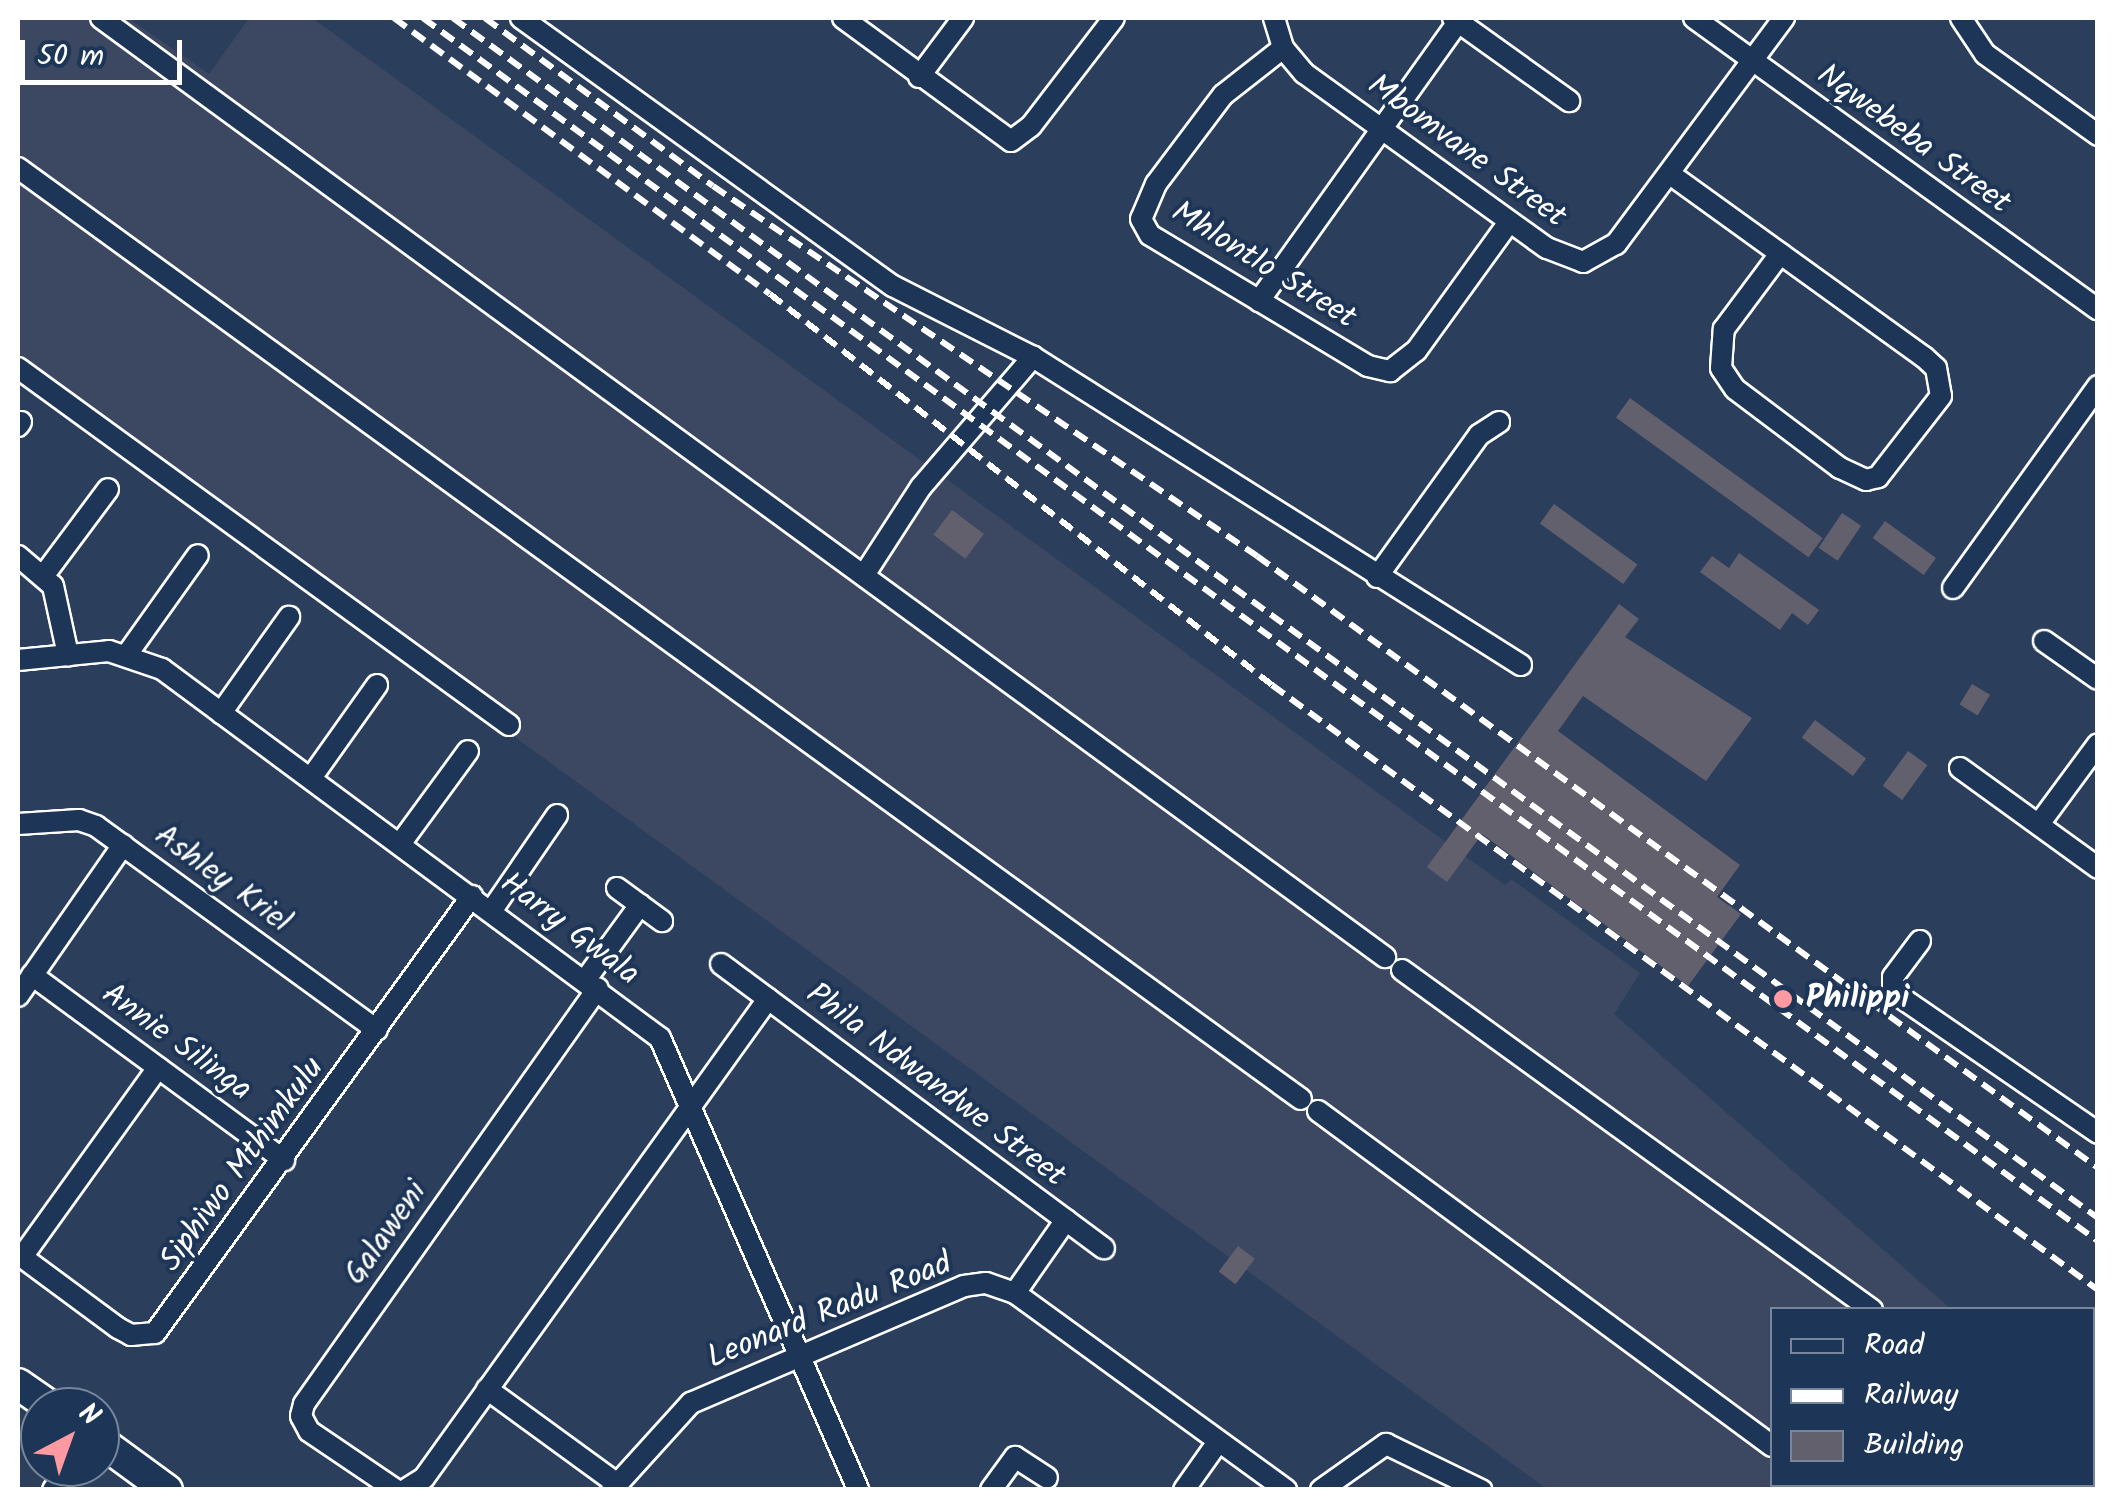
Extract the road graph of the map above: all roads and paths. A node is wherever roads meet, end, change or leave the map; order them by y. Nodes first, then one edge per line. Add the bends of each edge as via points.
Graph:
1 (102, 18) edge
2 (521, 18) edge
3 (842, 18) edge
4 (962, 18) edge
5 (1114, 18) edge
6 (1274, 18) edge
7 (1694, 18) edge
8 (1784, 18) edge
9 (1960, 18) edge
10 (1455, 20) edge
11 (1283, 48) junction
12 (1753, 60) junction
13 (919, 77) junction
14 (1569, 100) dead end
15 (1382, 129) junction
16 (2098, 134) edge
17 (18, 168) edge
18 (1670, 174) junction
19 (1509, 222) junction
20 (1780, 254) junction
21 (1259, 301) junction
22 (2098, 309) edge
23 (1033, 357) junction
24 (18, 368) edge
25 (2098, 386) edge
26 (1498, 422) dead end
27 (108, 488) dead end
28 (198, 555) dead end
29 (18, 556) edge
30 (44, 575) junction
31 (864, 575) junction
32 (1377, 577) junction
33 (1953, 588) dead end
34 (289, 617) dead end
35 (2044, 641) dead end
36 (128, 653) junction
37 (68, 655) junction
38 (18, 660) edge
39 (1522, 665) dead end
40 (2098, 679) edge
41 (377, 684) dead end
42 (221, 714) junction
43 (509, 725) dead end
44 (2098, 744) edge
45 (468, 750) dead end
46 (1960, 768) dead end
47 (311, 778) junction
48 (557, 815) dead end
49 (18, 824) edge
50 (2039, 824) junction
51 (123, 844) junction
52 (400, 844) junction
53 (2098, 868) edge
54 (617, 888) dead end
55 (472, 896) junction
56 (640, 905) junction
57 (492, 910) junction
58 (662, 922) dead end
59 (1920, 941) dead end
60 (721, 964) dead end
61 (32, 975) junction
62 (592, 984) junction
63 (18, 996) edge
64 (768, 999) junction
65 (376, 1030) junction
66 (158, 1068) junction
67 (690, 1100) junction
68 (2098, 1134) edge
69 (284, 1160) junction
70 (1066, 1220) junction
71 (1104, 1248) dead end
72 (20, 1255) edge
73 (1015, 1293) junction
74 (1868, 1307) edge
75 (801, 1356) junction
76 (487, 1389) junction
77 (1218, 1442) junction
78 (1770, 1445) edge
79 (120, 1456) edge
80 (1047, 1478) dead end
81 (614, 1486) edge
82 (167, 1490) edge
83 (396, 1490) edge
84 (405, 1490) edge
85 (858, 1490) edge
86 (991, 1490) edge
87 (1184, 1490) edge
88 (1286, 1490) edge
89 (1321, 1490) edge
90 (1482, 1490) edge

1 - 31 street
2 - 23 street via 893,286
3 - 13 street
4 - 13 street
5 - 13 street via 1031,126 1011,140
6 - 11 street, Mbomvane Street
7 - 12 street, Nqwebeba Street
8 - 12 street, Mbomvane Street
9 - 16 street via 1985,54
10 - 14 street
10 - 15 street
11 - 15 street, Mbomvane Street via 1304,72
11 - 21 street, Mhlontlo Street via 1213,106 1148,198 1141,220 1158,242
12 - 18 street, Mbomvane Street
12 - 22 street, Nqwebeba Street
15 - 19 street, Mbomvane Street
15 - 21 street
17 - 78 street
18 - 19 street, Mbomvane Street via 1616,244 1583,262 1561,256
18 - 20 street
19 - 21 street, Mhlontlo Street via 1416,351 1390,371 1368,366
20 - 20 street via 1924,357 1940,378 1938,402 1878,477 1866,480 1840,468 1734,389 1721,368 1724,329
23 - 31 street via 929,476
23 - 32 street
24 - 43 street
25 - 33 street
26 - 32 street via 1479,435
27 - 30 street
28 - 36 street
29 - 30 street
30 - 37 street via 57,598
31 - 74 street
32 - 39 street
34 - 42 street
35 - 40 street
36 - 37 street
36 - 42 street, Harry Gwala via 162,669
37 - 38 street
41 - 47 street
42 - 47 street, Harry Gwala
44 - 50 street
45 - 52 street
46 - 50 street
47 - 52 street, Harry Gwala
48 - 57 street
49 - 51 street, Ashley Kriel via 79,820
50 - 53 street
51 - 61 street
51 - 65 street, Ashley Kriel
52 - 55 street, Harry Gwala
54 - 56 street
55 - 57 street, Harry Gwala
55 - 65 street, Siphiwo Mthimkulu
56 - 58 street
56 - 62 street, Galaweni
57 - 62 street, Harry Gwala
59 - 68 street via 1891,982 1893,992
60 - 64 street, Phila Ndwandwe Street
61 - 63 street
61 - 66 street, Annie Silinga
62 - 67 street, Harry Gwala via 660,1038
62 - 83 street, Galaweni via 304,1404 301,1416 310,1431
64 - 67 street, Phila Ndwandwe Street
64 - 70 street, Phila Ndwandwe Street
65 - 69 street, Siphiwo Mthimkulu
66 - 69 street, Annie Silinga
66 - 72 street
67 - 75 street, Harry Gwala
67 - 76 street
69 - 72 street, Siphiwo Mthimkulu via 175,1312 144,1337 118,1328
70 - 71 street, Phila Ndwandwe Street
70 - 73 street, Phila Ndwandwe Street
73 - 75 street, Leonard Radu Road via 986,1283 964,1286
73 - 77 street, Leonard Radu Road
75 - 81 street, Leonard Radu Road via 692,1403
75 - 85 street, Harry Gwala
76 - 81 street
76 - 84 street via 424,1478
77 - 87 street
77 - 88 street, Leonard Radu Road
79 - 82 street
80 - 86 street via 1014,1457
89 - 90 street via 1386,1444

